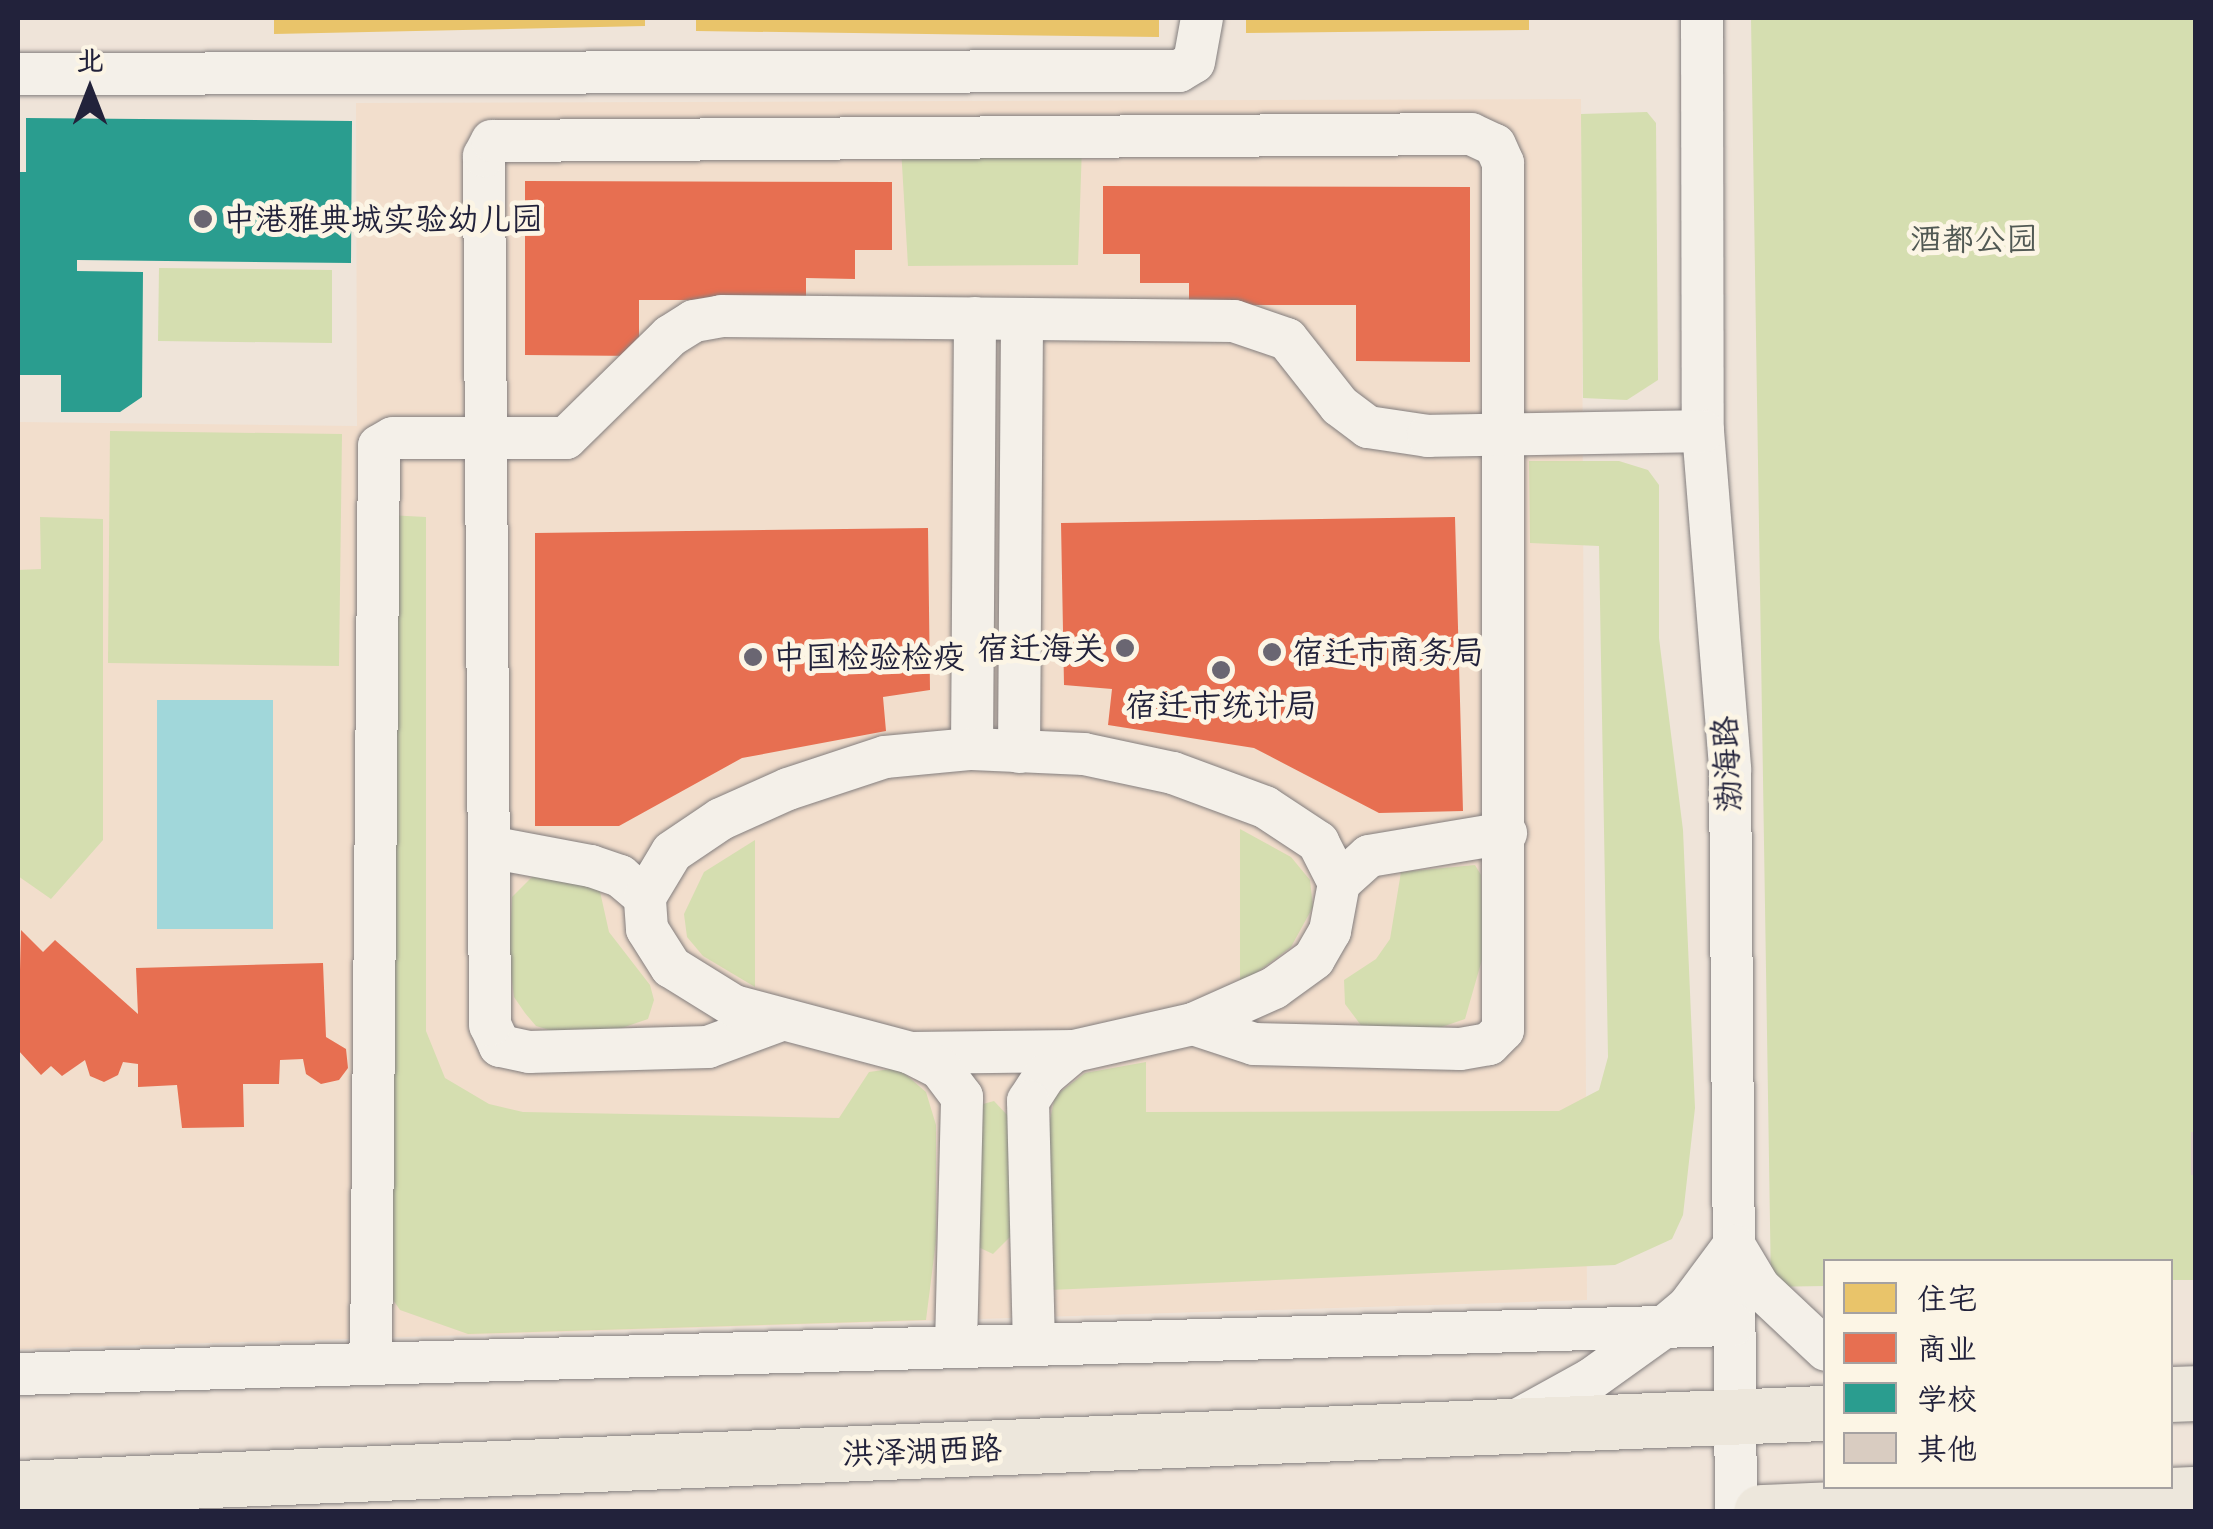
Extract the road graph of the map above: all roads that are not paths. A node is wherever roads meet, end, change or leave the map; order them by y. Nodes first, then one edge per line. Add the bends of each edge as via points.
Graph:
1 (1202, 18) edge
2 (1702, 18) edge
3 (18, 74) edge
4 (975, 318) junction
5 (1022, 320) junction
6 (1703, 431) junction
7 (1504, 435) junction
8 (488, 436) junction
9 (972, 749) junction
10 (1019, 752) junction
11 (1506, 832) junction
12 (490, 847) junction
13 (1339, 882) junction
14 (646, 897) junction
15 (781, 1020) junction
16 (1192, 1024) junction
17 (1074, 1052) junction
18 (911, 1053) junction
19 (1734, 1245) junction
20 (1734, 1324) junction
21 (1664, 1327) junction
22 (1034, 1344) junction
23 (956, 1346) junction
24 (1823, 1347) edge
25 (371, 1363) junction
26 (18, 1374) edge
27 (1823, 1412) edge
28 (1735, 1418) junction
29 (1506, 1426) junction
30 (18, 1488) edge
31 (2196, 1494) edge
32 (2014, 1501) junction
33 (1875, 1509) edge
34 (1736, 1512) edge
35 (1761, 1512) edge
36 (2094, 1512) edge

1 - 3 street via 1194,62 1179,71
2 - 6 street, 渤海路
4 - 5 street
4 - 8 street via 694,321 636,367 566,438
4 - 9 street
5 - 7 street via 1263,326 1287,339 1340,406 1368,427 1428,436
5 - 10 street
6 - 7 street
6 - 19 street, 渤海路 via 1730,768
7 - 8 street via 1504,162 1495,145 1471,134 1412,134 492,142 484,156
7 - 11 street
8 - 12 street
8 - 25 street via 393,438 379,446
9 - 10 street
9 - 14 street via 885,756 754,804 672,852
10 - 13 street via 1084,754 1173,773 1265,806 1318,842
11 - 13 street via 1368,856
11 - 16 street via 1504,1030 1489,1044 1254,1044
12 - 14 street via 591,866 620,876
12 - 15 street via 490,1025 500,1046 529,1052 708,1047
13 - 16 street via 1330,931 1314,959 1274,988
14 - 15 street via 647,929 671,967 734,1006
15 - 18 street
16 - 17 street
17 - 18 street
17 - 22 street via 1045,1075 1028,1102
18 - 23 street via 940,1068 962,1096
19 - 20 street, 渤海路
19 - 21 street via 1688,1307
19 - 24 street via 1759,1286
20 - 21 street
20 - 28 street, 渤海路
21 - 22 street
21 - 29 street via 1590,1380
22 - 23 street
23 - 25 street
25 - 26 street
27 - 28 main road, 洪泽湖西路
28 - 29 main road, 洪泽湖西路
28 - 34 street, 渤海路
29 - 30 main road, 洪泽湖西路
31 - 32 main road
32 - 33 main road
32 - 36 main road
33 - 35 main road

